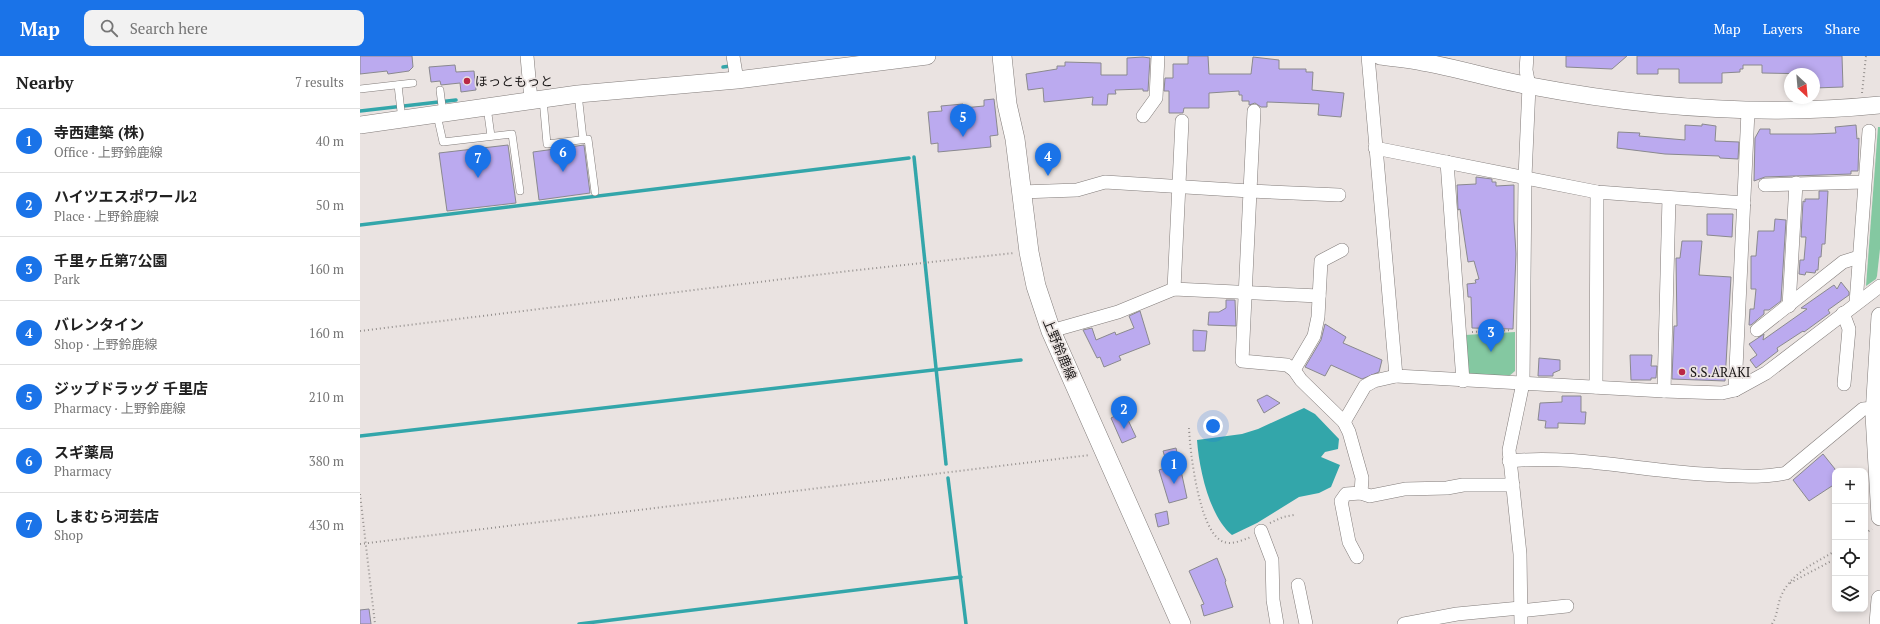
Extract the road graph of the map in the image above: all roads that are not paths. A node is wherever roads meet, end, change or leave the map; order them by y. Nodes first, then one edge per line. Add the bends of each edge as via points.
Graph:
1 (526, 56) edge
2 (927, 56) edge
3 (1002, 56) edge
4 (1158, 56) edge
5 (1368, 56) edge
6 (1380, 56) edge
7 (1527, 56) edge
8 (735, 67) edge
9 (412, 83) dead end
10 (398, 85) junction
11 (1529, 86) junction
12 (360, 89) edge
13 (440, 90) dead end
14 (578, 94) junction
15 (537, 100) junction
16 (1880, 105) edge
17 (487, 107) junction
18 (441, 109) junction
19 (1254, 111) dead end
20 (1748, 111) junction
21 (402, 116) junction
22 (1143, 116) dead end
23 (1182, 121) dead end
24 (360, 125) edge
25 (1869, 131) dead end
26 (491, 136) junction
27 (583, 139) junction
28 (1375, 148) junction
29 (1446, 162) junction
30 (1525, 177) junction
31 (1864, 182) junction
32 (1796, 183) junction
33 (1764, 185) dead end
34 (1178, 186) junction
35 (520, 191) dead end
36 (1250, 191) junction
37 (595, 192) dead end
38 (1021, 192) junction
39 (1598, 192) junction
40 (1339, 195) dead end
41 (1669, 198) junction
42 (1744, 203) junction
43 (1342, 250) dead end
44 (1859, 257) junction
45 (1880, 286) edge
46 (1174, 289) junction
47 (1246, 293) junction
48 (1319, 296) junction
49 (1856, 303) junction
50 (1789, 306) junction
51 (1843, 313) junction
52 (1880, 316) edge
53 (1756, 330) dead end
54 (1051, 331) junction
55 (1878, 367) edge
56 (1294, 370) junction
57 (1396, 376) junction
58 (1463, 381) junction
59 (1523, 383) junction
60 (1844, 384) dead end
61 (1596, 387) junction
62 (1878, 388) edge
63 (1734, 390) junction
64 (1664, 391) junction
65 (1874, 408) junction
66 (1344, 422) junction
67 (1509, 461) junction
68 (1513, 485) junction
69 (1361, 493) junction
70 (1876, 523) edge
71 (1261, 531) road end
72 (1357, 557) dead end
73 (1298, 586) dead end
74 (1880, 599) edge
75 (1567, 606) dead end
76 (1520, 614) edge
77 (1181, 624) edge
78 (1277, 624) edge
79 (1306, 624) edge
80 (1404, 624) edge
81 (1878, 624) edge

1 - 15 street
2 - 8 street
3 - 38 main road, 上野鈴鹿線
4 - 22 street via 1156,98
5 - 28 street
6 - 11 street via 1422,62
7 - 11 street
8 - 14 street
9 - 10 lane
10 - 12 lane
10 - 21 lane
11 - 20 street via 1663,106
11 - 30 street
13 - 18 lane
14 - 15 street
14 - 27 lane
15 - 17 street
15 - 27 lane via 547,144
16 - 20 street via 1816,110
17 - 18 street
17 - 26 lane
18 - 21 street
18 - 26 lane via 443,142
19 - 36 street
20 - 42 street
21 - 24 street
23 - 34 street
25 - 31 street
26 - 35 lane via 512,134
27 - 37 lane via 588,138
28 - 29 street
28 - 57 street
29 - 30 street
29 - 58 street
30 - 39 street
30 - 59 street
31 - 32 street
31 - 44 street
32 - 33 street
32 - 50 street
34 - 36 street
34 - 38 street via 1105,182 1077,190
34 - 46 street
36 - 40 street
36 - 47 street
38 - 54 main road, 上野鈴鹿線 via 1029,252 1042,308
39 - 41 street
39 - 61 street
41 - 42 street
41 - 64 street
42 - 63 street
43 - 48 street via 1321,261
44 - 49 street
44 - 50 street via 1843,262
45 - 49 street
46 - 47 street
46 - 54 street via 1118,312
47 - 48 street
47 - 56 street via 1242,361 1287,365
48 - 56 street via 1314,336
49 - 51 street
50 - 53 street
51 - 60 street via 1849,329
51 - 63 street via 1766,373
52 - 55 street
54 - 77 main road, 上野鈴鹿線
55 - 62 street
56 - 66 street
57 - 58 street
57 - 66 street via 1365,386
58 - 59 street
59 - 61 street
59 - 67 street via 1508,450
61 - 64 street
62 - 65 street
63 - 64 street via 1722,393
65 - 67 street via 1863,409 1786,473 1774,475 1758,477 1685,474 1589,462
65 - 70 street
66 - 69 street via 1362,478
67 - 68 street
68 - 69 street via 1405,489 1370,496
68 - 76 street via 1520,554
69 - 72 street via 1346,494 1341,501 1349,542
71 - 78 street via 1272,560 1273,600
73 - 79 street
74 - 81 street
75 - 76 street
76 - 80 street via 1457,614

